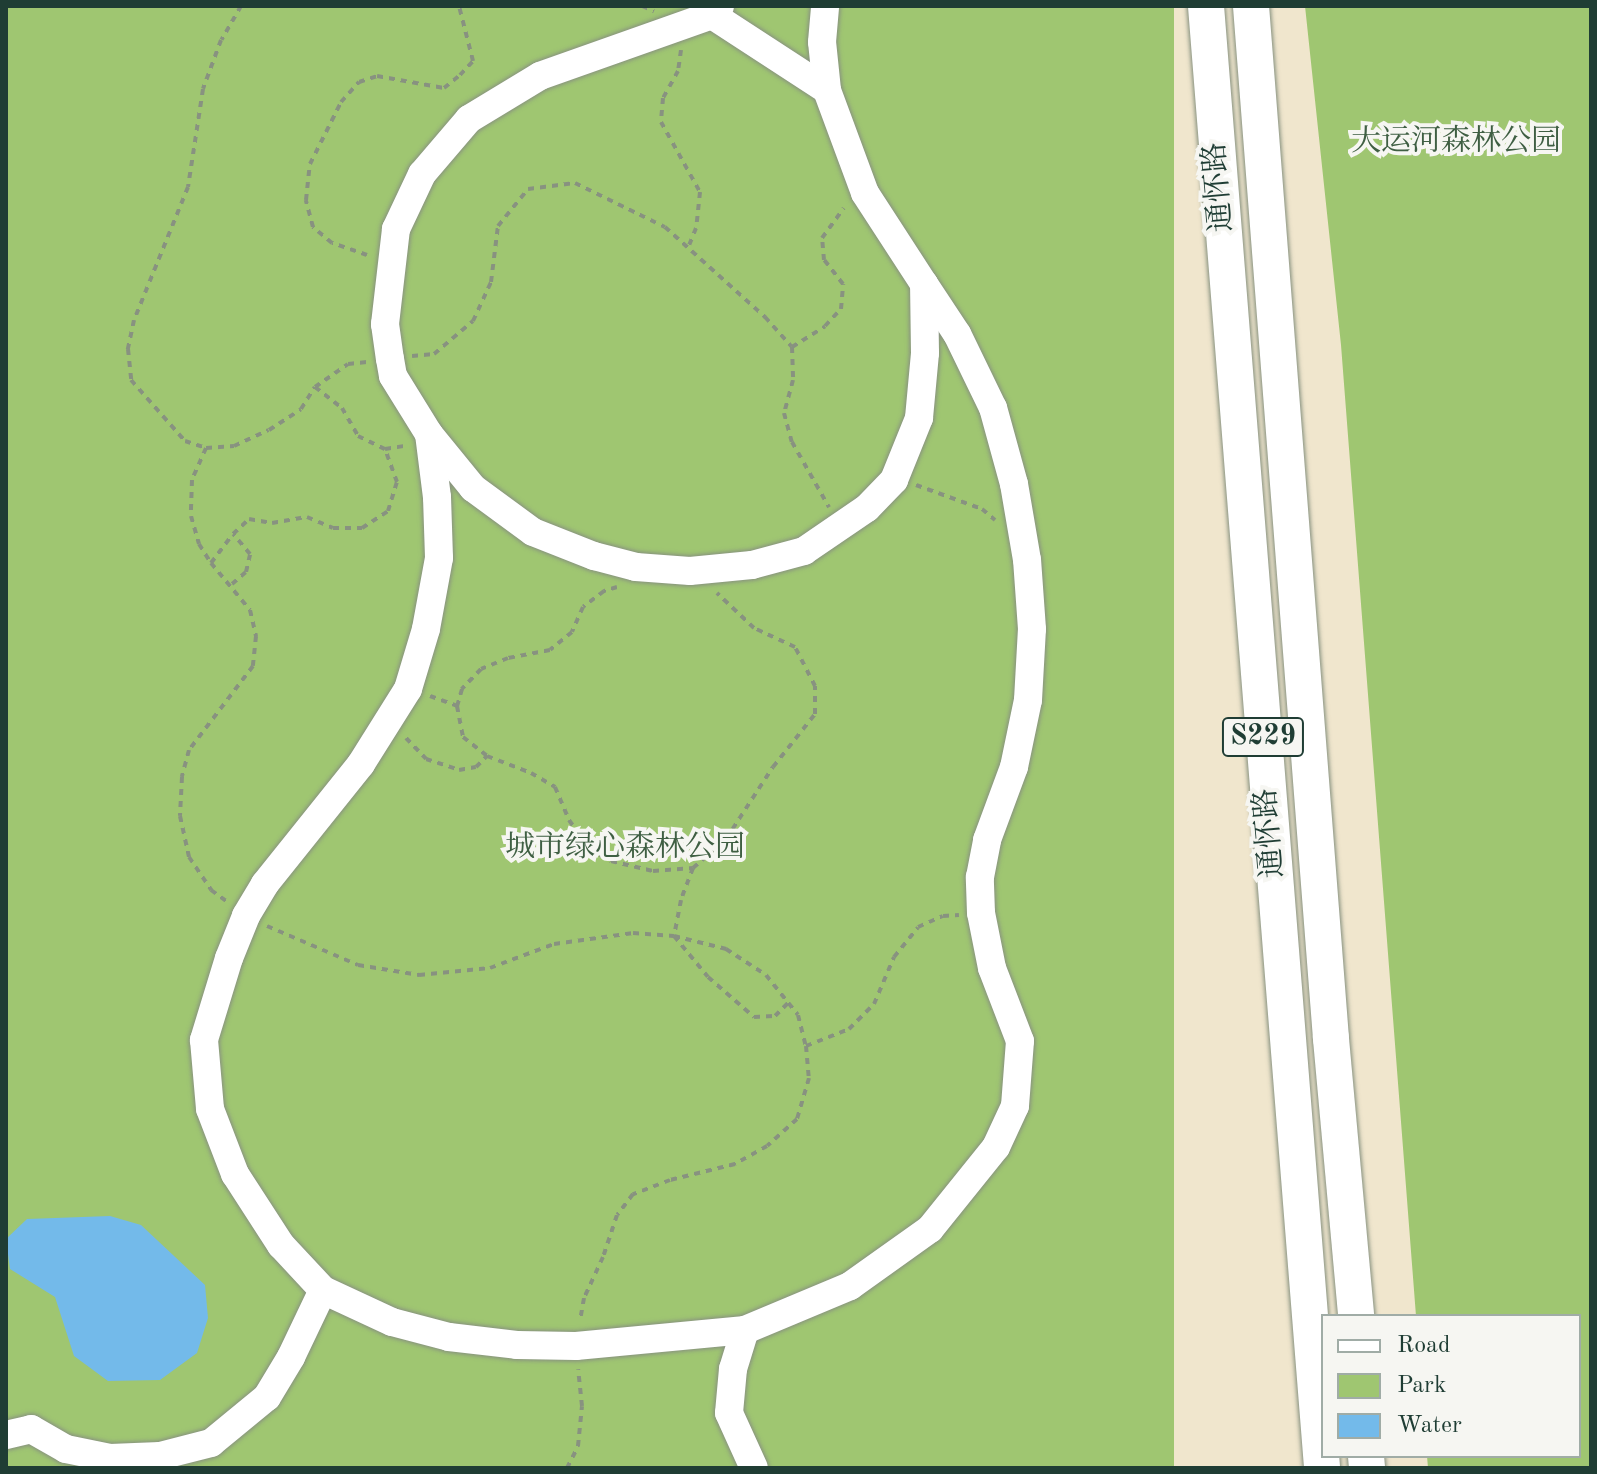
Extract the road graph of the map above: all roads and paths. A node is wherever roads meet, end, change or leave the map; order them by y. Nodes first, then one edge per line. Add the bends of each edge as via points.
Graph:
1 (241, 6) edge
2 (459, 6) edge
3 (642, 6) edge
4 (825, 6) edge
5 (1206, 6) edge
6 (1251, 6) edge
7 (716, 10) edge
8 (674, 29) junction
9 (827, 90) junction
10 (865, 193) junction
11 (688, 248) junction
12 (392, 264) junction
13 (924, 284) junction
14 (792, 347) junction
15 (390, 359) junction
16 (315, 387) junction
17 (429, 434) junction
18 (206, 448) junction
19 (385, 449) junction
20 (894, 480) junction
21 (1002, 526) dead end
22 (842, 527) junction
23 (233, 534) junction
24 (211, 563) junction
25 (636, 567) junction
26 (690, 571) junction
27 (232, 584) junction
28 (390, 722) junction
29 (487, 756) junction
30 (693, 868) junction
31 (981, 913) junction
32 (246, 916) junction
33 (674, 936) junction
34 (788, 1003) junction
35 (806, 1046) junction
36 (323, 1290) junction
37 (1356, 1314) edge
38 (745, 1330) junction
39 (576, 1346) junction
40 (6, 1435) edge
41 (1321, 1455) edge
42 (567, 1468) edge
43 (754, 1468) edge

1 - 18 path via 221,40 203,89 188,187 134,320 128,349 131,380 185,441
2 - 12 path via 473,61 460,75 444,88 377,76 359,82 341,102 310,164 306,200 313,227 332,243
3 - 8 path
4 - 9 lane
5 - 41 main road, 通怀路 / S229
6 - 37 main road, 通怀路 / S229
7 - 8 lane
7 - 9 lane
8 - 11 path via 682,51 663,98 661,122 700,192
8 - 12 lane via 540,76 469,119 422,174 396,229
9 - 10 lane
10 - 13 lane
10 - 14 path via 851,201 822,238 824,260 843,284 841,309
11 - 14 path
11 - 15 path via 665,227 575,183 528,189 498,226 491,282 473,321 434,354
12 - 15 lane via 385,324
13 - 20 lane via 919,418
13 - 31 lane via 957,334 993,408 1027,560 1032,629 1028,700 1014,767 987,840
14 - 22 path via 793,380 784,413 792,442
15 - 16 path via 348,364
15 - 17 lane via 393,376
16 - 18 path via 301,409 269,430 234,446
16 - 19 path via 342,408 358,436
17 - 19 path via 411,445
17 - 25 lane via 473,488 533,532
17 - 28 lane via 439,558 426,629 408,689
18 - 24 path via 192,480 191,516
19 - 23 path via 397,482 388,511 362,528 333,528 307,517 272,523 249,519
20 - 21 path via 982,509
20 - 22 lane
22 - 26 lane via 804,551 752,565
23 - 24 path
23 - 27 path via 250,554 246,572
24 - 27 path
25 - 26 lane
25 - 29 path via 626,585 604,591 583,607 572,632 550,650 481,669 462,689 457,706 463,737
26 - 30 path via 754,628 795,647 815,686 815,714 726,839
27 - 32 path via 250,610 256,636 253,666 189,750 180,816 189,857 211,890
28 - 29 path via 426,759 459,770 476,767
28 - 32 lane
29 - 30 path via 555,787 589,849 611,861 653,871
30 - 33 path
31 - 35 path via 943,916 918,927 894,957 874,1004 849,1029
31 - 38 lane via 992,968 1020,1041 1015,1106 996,1147 930,1229 889,1259 850,1286
32 - 33 path via 358,965 419,975 490,968 554,944 633,933
32 - 36 lane via 204,1040 210,1109 235,1174 281,1245
33 - 34 path via 726,949 766,975
33 - 34 path via 708,977 754,1017 775,1016
34 - 35 path via 798,1015
35 - 39 path via 809,1078 797,1119 767,1146 735,1164 633,1194 617,1215 584,1298
36 - 39 lane via 392,1322 449,1337
36 - 40 lane via 267,1397 211,1443 160,1456 110,1458 66,1449 31,1429
38 - 39 lane
38 - 43 lane via 733,1369 729,1413
39 - 42 path via 581,1419 578,1446

